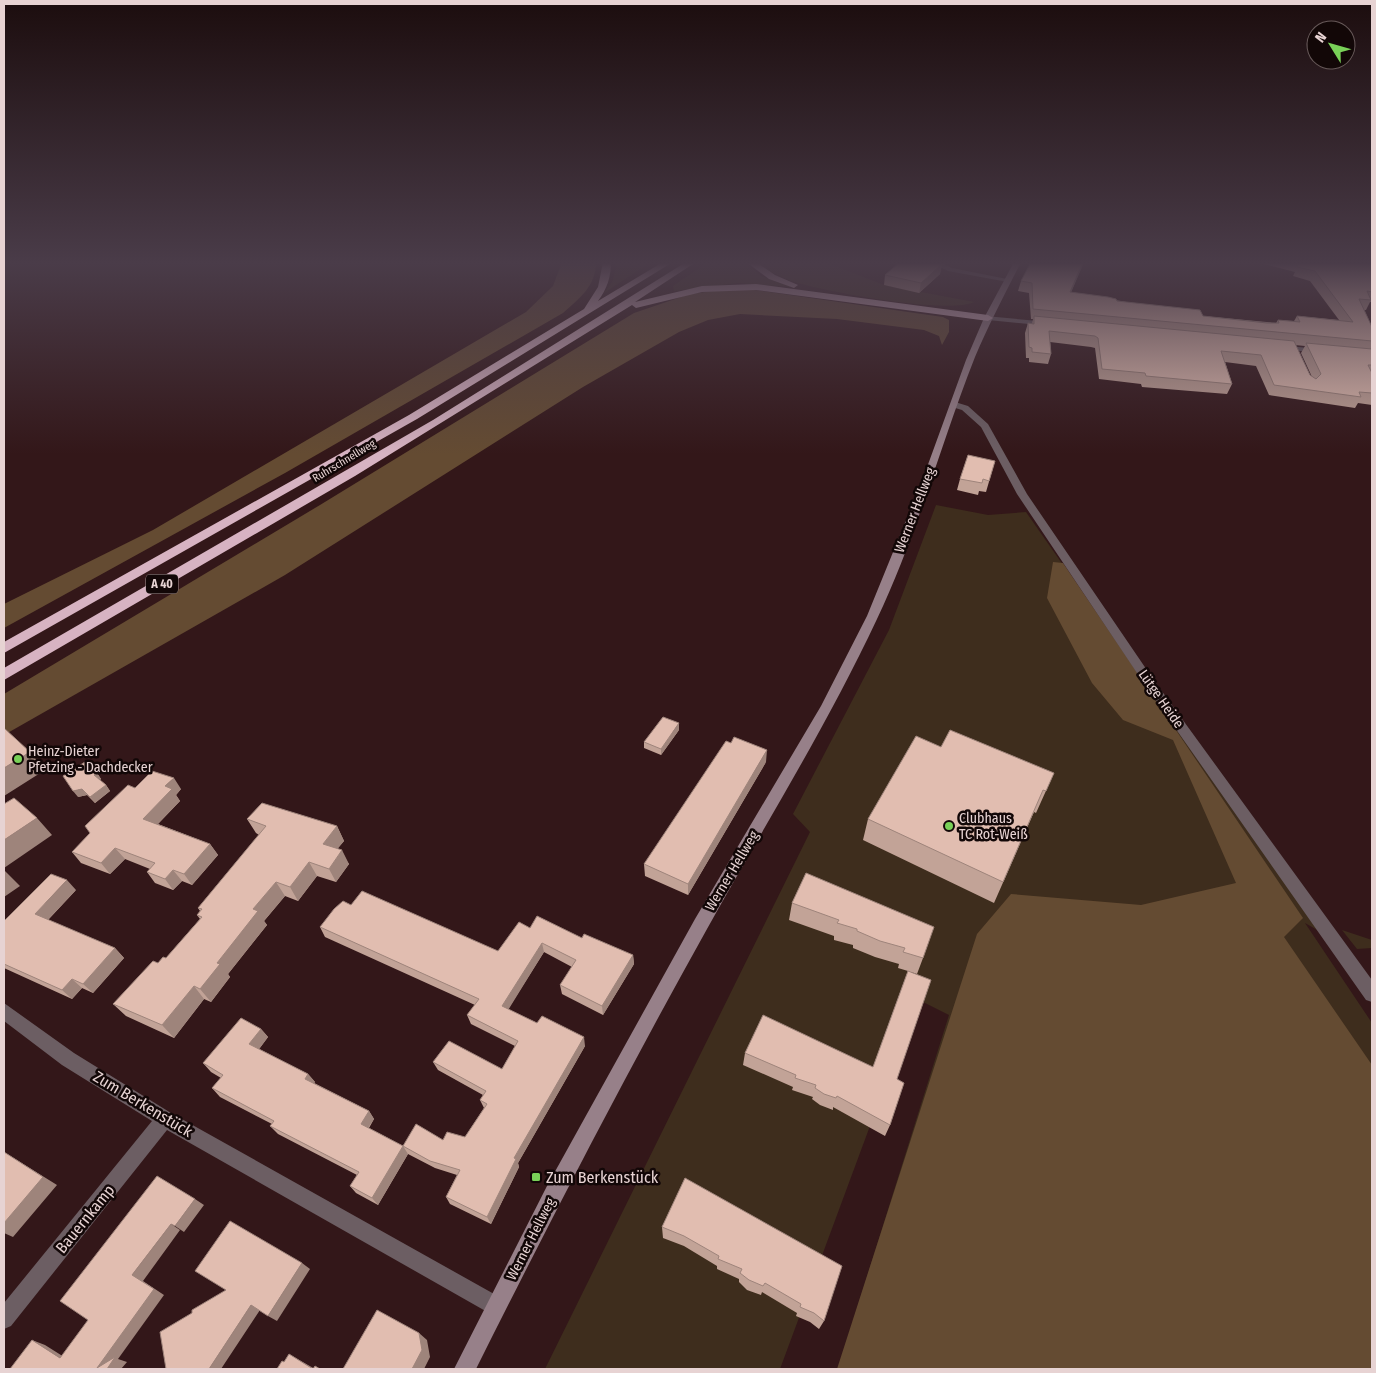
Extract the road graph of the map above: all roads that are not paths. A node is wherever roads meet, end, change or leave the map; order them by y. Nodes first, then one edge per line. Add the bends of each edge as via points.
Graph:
1 (565, 326) edge
2 (593, 326) edge
3 (985, 326) edge
4 (1274, 347) edge
5 (1293, 349) junction
6 (1332, 352) edge
7 (1298, 360) edge
8 (955, 405) junction
9 (4, 648) edge
10 (4, 675) edge
11 (1372, 994) edge
12 (4, 1011) edge
13 (165, 1119) junction
14 (496, 1306) junction
15 (4, 1319) edge
16 (465, 1369) edge

1 - 9 highway, Ruhrschnellweg / A 40 via 281,492
2 - 10 highway, Ruhrschnellweg / A 40 via 360,468
3 - 8 main road, Werner Hellweg
4 - 5 street
5 - 6 street
5 - 7 street
8 - 11 street, Lütge Heide via 965,408 985,426 1022,494 1144,674
8 - 14 main road, Werner Hellweg via 862,639 827,707 701,924
12 - 13 street, Zum Berkenstück via 68,1059
13 - 14 street, Zum Berkenstück
13 - 15 street, Bauernkamp
14 - 16 main road, Werner Hellweg

